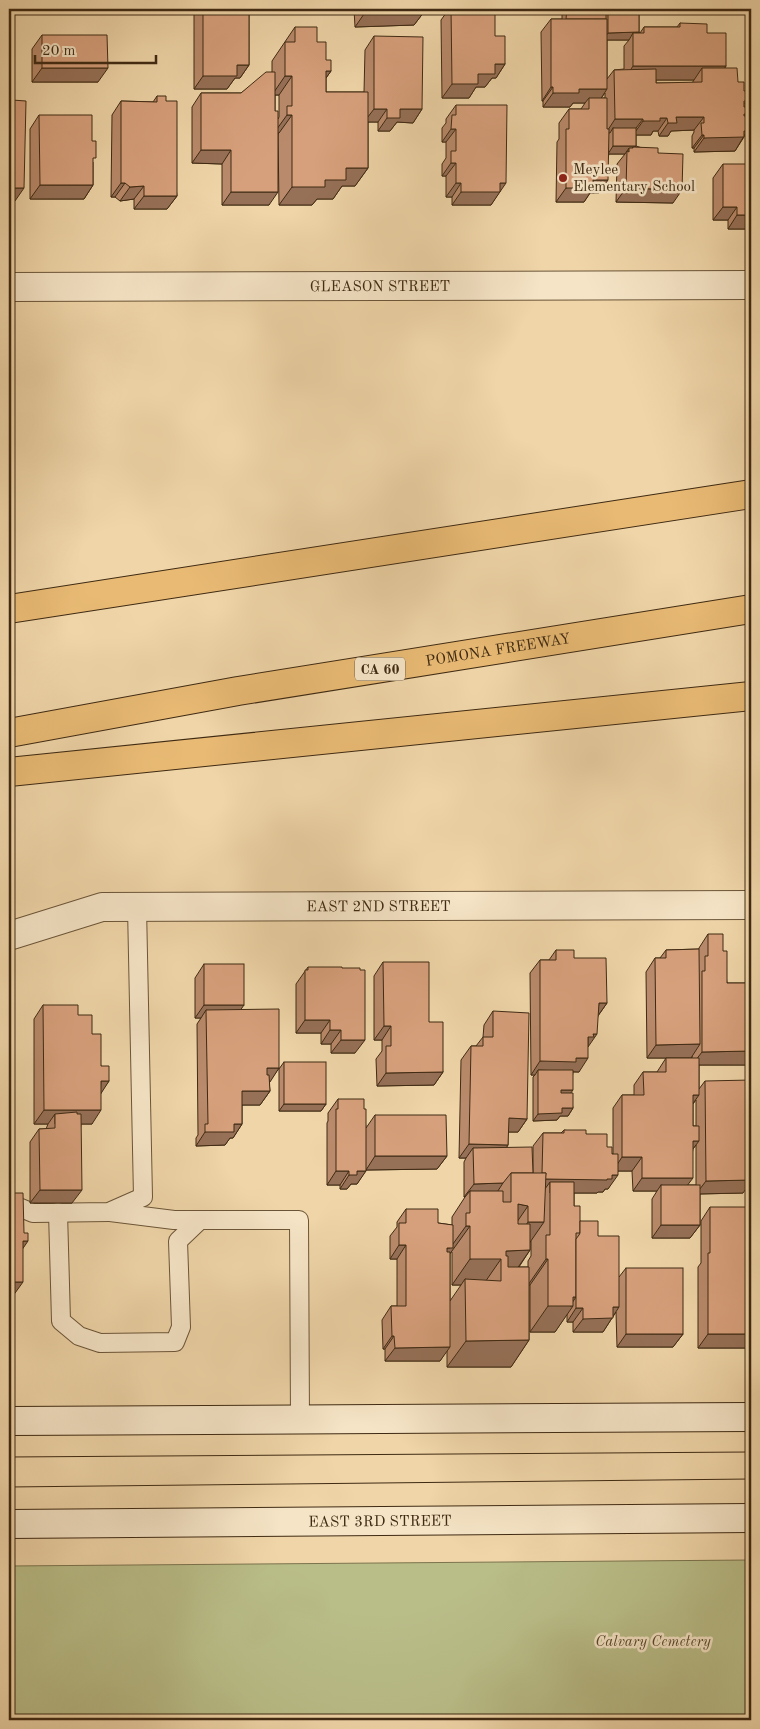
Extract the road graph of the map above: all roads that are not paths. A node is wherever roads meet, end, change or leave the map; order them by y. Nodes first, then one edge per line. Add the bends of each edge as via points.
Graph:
1 (751, 285) edge
2 (9, 287) edge
3 (751, 494) edge
4 (9, 608) edge
5 (751, 609) edge
6 (751, 696) edge
7 (9, 733) edge
8 (9, 772) edge
9 (751, 904) edge
10 (137, 908) junction
11 (9, 936) edge
12 (9, 1203) edge
13 (58, 1212) junction
14 (109, 1212) junction
15 (200, 1220) junction
16 (751, 1417) edge
17 (300, 1420) junction
18 (9, 1422) edge
19 (751, 1518) edge
20 (9, 1524) edge

1 - 2 street, GLEASON STREET
3 - 4 highway
5 - 7 highway, POMONA FREEWAY / CA 60 via 238,691
6 - 8 highway
9 - 10 street, EAST 2ND STREET
10 - 11 street, EAST 2ND STREET via 102,908
10 - 14 lane via 143,1198
12 - 13 lane via 33,1213
13 - 14 lane
13 - 15 lane via 61,1321 78,1336 100,1343 175,1342 181,1327 178,1241
14 - 15 lane
15 - 17 lane via 299,1220
16 - 17 street
17 - 18 street
19 - 20 street, EAST 3RD STREET

